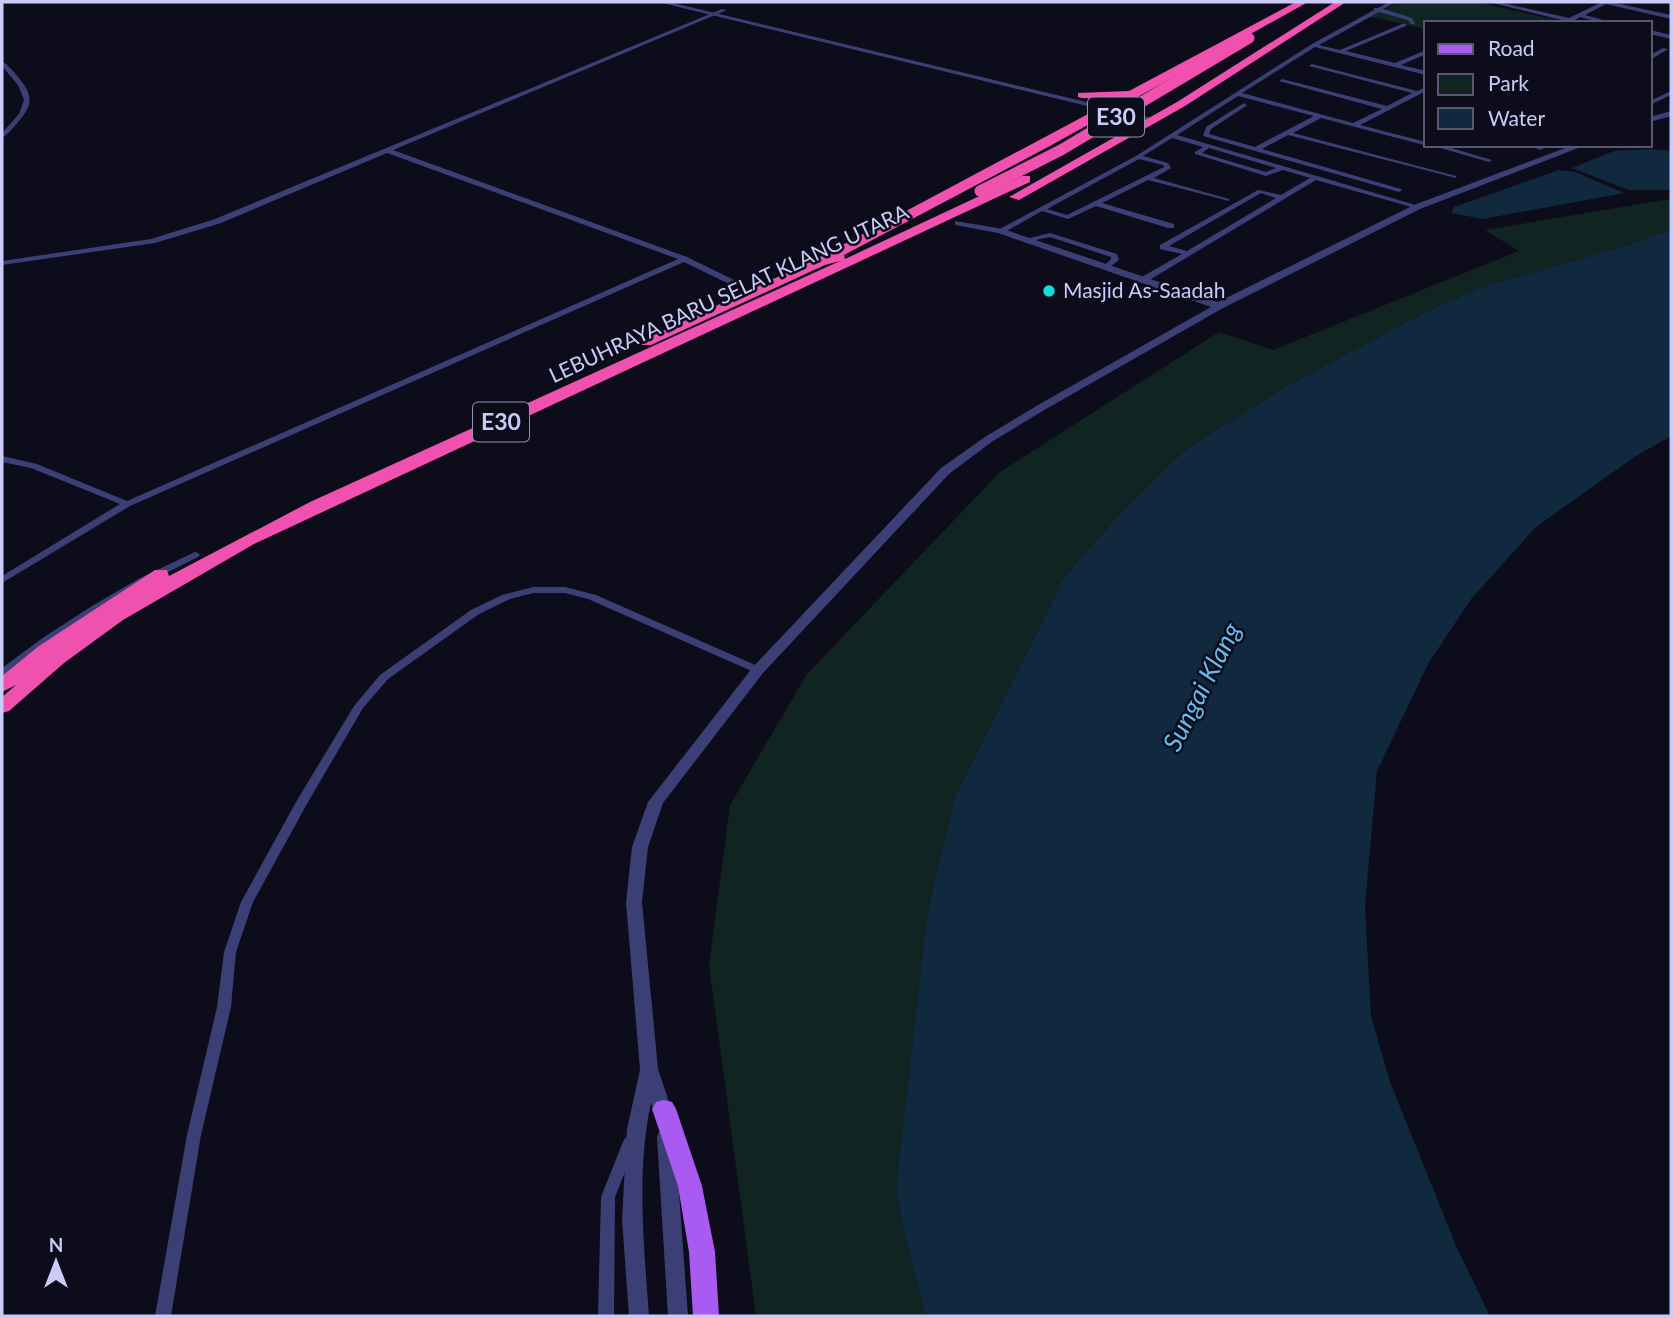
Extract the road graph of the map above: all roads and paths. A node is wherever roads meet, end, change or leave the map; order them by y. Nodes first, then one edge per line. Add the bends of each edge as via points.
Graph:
1 (661, 2) edge
2 (690, 2) edge
3 (1303, 2) edge
4 (1316, 2) edge
5 (1331, 2) edge
6 (1342, 2) edge
7 (1393, 2) edge
8 (1492, 2) edge
9 (1606, 2) edge
10 (1376, 9) junction
11 (1671, 9) edge
12 (724, 10) junction
13 (1661, 14) junction
14 (714, 15) junction
15 (1579, 15) junction
16 (1671, 17) edge
17 (1570, 20) junction
18 (1574, 21) edge
19 (1603, 21) edge
20 (1413, 23) dead end
21 (1404, 25) dead end
22 (1652, 32) edge
23 (1671, 37) edge
24 (845, 38) junction
25 (1652, 38) edge
26 (1255, 39) junction
27 (835, 43) junction
28 (1671, 43) edge
29 (1314, 44) junction
30 (1665, 49) dead end
31 (1339, 52) junction
32 (1424, 53) edge
33 (1652, 57) edge
34 (2, 63) edge
35 (1396, 65) junction
36 (1312, 66) dead end
37 (1424, 72) edge
38 (1283, 81) dead end
39 (1424, 90) edge
40 (1132, 93) junction
41 (1418, 93) junction
42 (1671, 93) edge
43 (1237, 94) junction
44 (1082, 98) junction
45 (1652, 102) edge
46 (1244, 105) dead end
47 (1112, 106) junction
48 (1387, 108) junction
49 (1671, 113) edge
50 (1320, 116) junction
51 (1157, 117) junction
52 (1652, 119) edge
53 (1085, 121) junction
54 (1354, 125) junction
55 (1287, 133) junction
56 (1424, 133) edge
57 (1173, 135) junction
58 (2, 136) edge
59 (1411, 139) junction
60 (1424, 143) edge
61 (1208, 146) junction
62 (1440, 147) edge
63 (1537, 147) edge
64 (1577, 147) edge
65 (1541, 148) dead end
66 (1255, 150) junction
67 (389, 151) junction
68 (1138, 157) junction
69 (1489, 160) dead end
70 (1283, 168) junction
71 (1316, 177) junction
72 (1454, 177) dead end
73 (1147, 178) junction
74 (1399, 190) dead end
75 (980, 191) joint
76 (1282, 197) junction
77 (1227, 200) dead end
78 (1097, 204) junction
79 (1417, 207) junction
80 (1041, 209) junction
81 (981, 215) junction
82 (958, 223) junction
83 (1171, 226) dead end
84 (1000, 231) junction
85 (1187, 253) junction
86 (684, 259) junction
87 (2, 264) edge
88 (819, 270) junction
89 (1143, 280) junction
90 (730, 302) junction
91 (1219, 306) junction
92 (2, 459) edge
93 (127, 504) junction
94 (195, 555) junction
95 (2, 580) edge
96 (758, 670) junction
97 (2, 673) edge
98 (2, 686) edge
99 (2, 708) edge
100 (649, 1069) junction
101 (664, 1110) junction
102 (636, 1129) junction
103 (163, 1316) edge
104 (606, 1316) edge
105 (639, 1316) edge
106 (678, 1316) edge
107 (706, 1316) edge

1 - 14 street
2 - 12 street
3 - 40 highway
4 - 26 highway, LEBUHRAYA BARU SELAT KLANG UTARA / E30
5 - 26 highway, LEBUHRAYA BARU SELAT KLANG UTARA / E30
6 - 51 highway
7 - 10 street
8 - 17 street
9 - 13 street
9 - 15 street
10 - 20 street
10 - 29 street
11 - 13 street
12 - 14 street
12 - 24 street
13 - 16 street
14 - 27 street
14 - 67 street
15 - 17 street
15 - 19 street
17 - 18 street
21 - 31 street
22 - 23 street
24 - 27 street
24 - 44 street
25 - 28 street
26 - 75 highway, LEBUHRAYA BARU SELAT KLANG UTARA / E30, bridge
26 - 88 highway, LEBUHRAYA BARU SELAT KLANG UTARA / E30 via 1026,180
27 - 44 street
29 - 31 street
29 - 43 street
30 - 33 street
31 - 35 street
32 - 35 street
34 - 58 street via 30,99 29,107
35 - 37 street
36 - 41 street
38 - 48 street
39 - 41 street
40 - 44 highway
40 - 47 highway
41 - 48 street
42 - 45 street
43 - 50 street
43 - 57 street
44 - 47 street
44 - 53 highway via 1090,110
46 - 66 street via 1204,133
47 - 51 street
47 - 53 highway
48 - 54 street
49 - 52 street
50 - 54 street
50 - 55 street
51 - 81 highway
53 - 88 highway
54 - 59 street
55 - 66 street
55 - 72 street
56 - 59 street
57 - 61 street
57 - 68 street
59 - 60 street
61 - 70 street
61 - 70 street via 1197,153 1266,174
62 - 69 street
63 - 65 street
64 - 79 street
66 - 74 street
67 - 86 street
67 - 87 street via 218,221 152,241
68 - 73 street via 1168,168
68 - 80 street
70 - 71 street
71 - 76 street
71 - 79 street
73 - 77 street
73 - 78 street
75 - 88 highway, LEBUHRAYA BARU SELAT KLANG UTARA / E30
76 - 85 street
76 - 85 street via 1260,191 1163,247
78 - 80 street via 1068,217
78 - 83 street
79 - 91 street
80 - 84 street
81 - 82 highway
81 - 84 street via 985,223
82 - 84 street
82 - 88 highway via 845,271
84 - 89 street
85 - 89 street
86 - 90 street via 731,282
86 - 93 street
88 - 90 highway, LEBUHRAYA BARU SELAT KLANG UTARA / E30
88 - 99 highway, LEBUHRAYA BARU SELAT KLANG UTARA / E30 via 173,580 69,651
89 - 91 street
90 - 94 highway, LEBUHRAYA BARU SELAT KLANG UTARA / E30
91 - 96 street via 1042,407 945,471
92 - 93 street via 34,466
93 - 95 street
94 - 97 street via 66,624
94 - 98 highway, LEBUHRAYA BARU SELAT KLANG UTARA / E30 via 112,604
96 - 100 street via 656,802 640,847 634,902
96 - 103 street via 592,597 565,590 533,590 475,612 384,677 359,706 247,902 230,952 224,1007 194,1135
100 - 101 street
100 - 102 street
101 - 106 street
101 - 107 main road via 690,1186 702,1252
102 - 104 street via 608,1198
102 - 105 street via 632,1219

